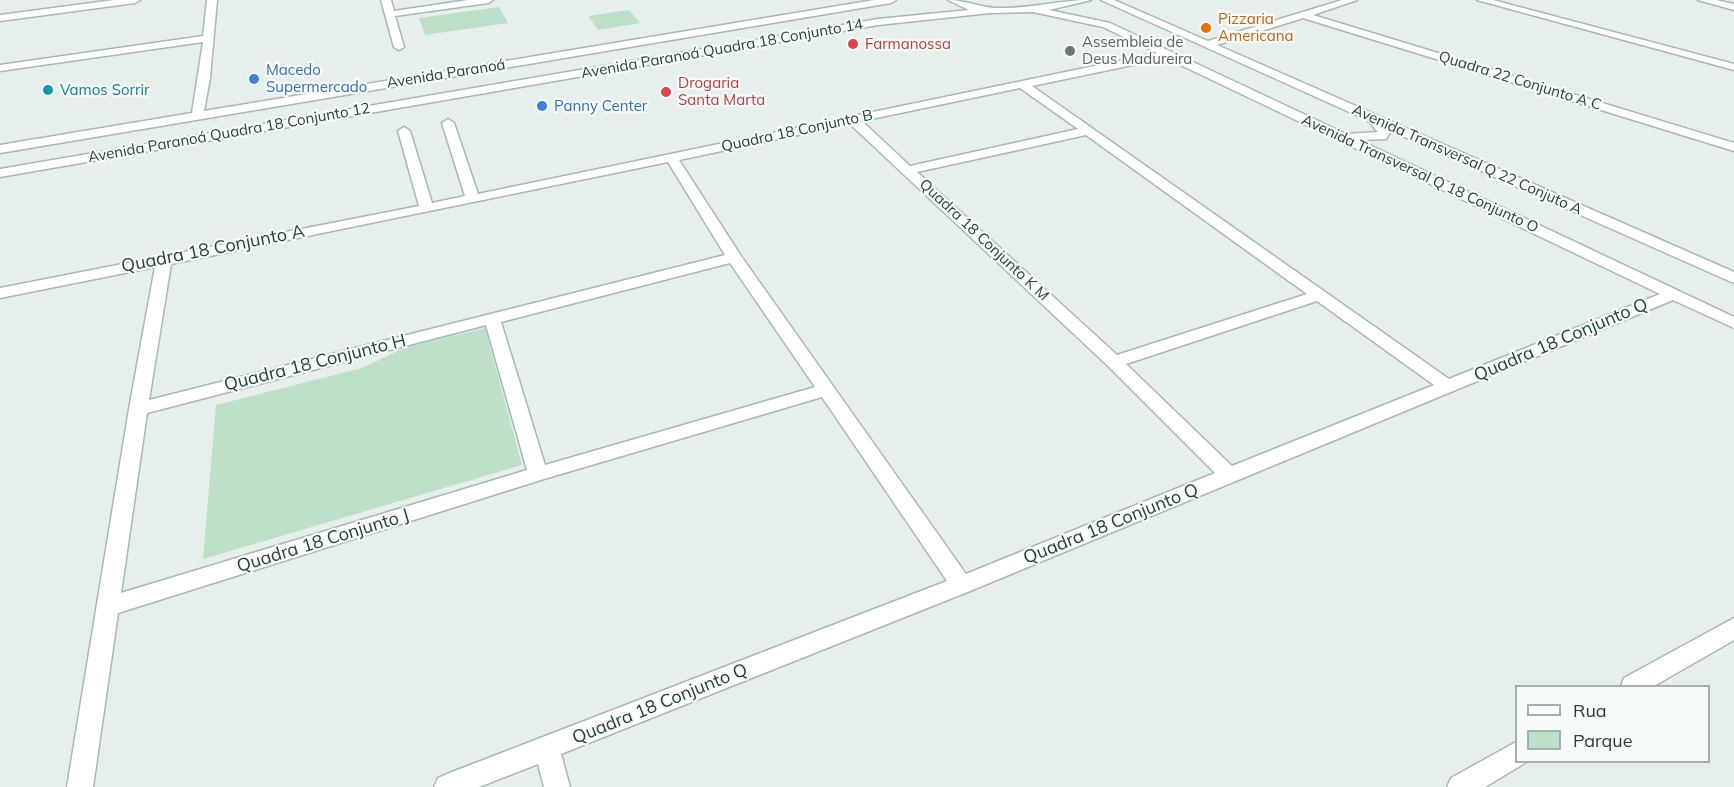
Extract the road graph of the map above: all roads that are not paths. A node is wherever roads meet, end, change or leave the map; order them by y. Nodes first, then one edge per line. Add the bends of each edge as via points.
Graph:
1 (135, 0) edge
2 (212, 0) edge
3 (386, 0) edge
4 (488, 0) edge
5 (891, 0) edge
6 (953, 0) edge
7 (1086, 0) edge
8 (1106, 0) edge
9 (1352, 0) edge
10 (1482, 0) edge
11 (1703, 0) edge
12 (1734, 7) edge
13 (1034, 9) junction
14 (988, 11) junction
15 (391, 14) junction
16 (1306, 16) junction
17 (0, 18) edge
18 (208, 38) junction
19 (1206, 45) junction
20 (399, 47) dead end
21 (1167, 54) junction
22 (1734, 67) edge
23 (0, 68) edge
24 (1022, 84) junction
25 (458, 94) joint
26 (197, 116) junction
27 (1370, 117) junction
28 (852, 119) junction
29 (448, 123) dead end
30 (1325, 129) junction
31 (404, 131) dead end
32 (1087, 131) junction
33 (1734, 147) edge
34 (0, 149) edge
35 (1446, 151) junction
36 (671, 157) junction
37 (1409, 168) junction
38 (908, 170) junction
39 (0, 173) edge
40 (473, 199) junction
41 (426, 207) junction
42 (735, 257) junction
43 (164, 259) junction
44 (1732, 275) edge
45 (0, 293) edge
46 (1674, 294) junction
47 (1318, 296) junction
48 (492, 318) junction
49 (1734, 322) edge
50 (1114, 362) junction
51 (1448, 387) junction
52 (825, 390) junction
53 (138, 409) junction
54 (538, 474) junction
55 (1230, 476) junction
56 (962, 585) junction
57 (107, 608) junction
58 (1734, 628) edge
59 (1636, 685) edge
60 (547, 749) junction
61 (1515, 755) edge
62 (80, 787) edge
63 (447, 787) edge
64 (557, 787) edge
65 (1460, 787) edge

1 - 17 street
2 - 18 street
3 - 15 street
4 - 15 street
5 - 26 street, Avenida Paranoá
6 - 14 street via 964,7
7 - 13 street
8 - 19 street, Avenida Transversal Q 22 Conjuto A
9 - 16 street
10 - 22 street
11 - 12 street
13 - 14 street
13 - 21 street, Avenida Transversal Q 18 Conjunto O via 1106,25
14 - 25 street, Avenida Paranoá Quadra 18 Conjunto 14 via 878,22
15 - 20 street
16 - 19 street
16 - 33 street, Quadra 22 Conjunto A C
18 - 23 street
18 - 26 street
19 - 27 street, Avenida Transversal Q 22 Conjuto A
21 - 24 street, Quadra 18 Conjunto B
21 - 30 street, Avenida Transversal Q 18 Conjunto O
24 - 28 street, Quadra 18 Conjunto B
24 - 32 street
25 - 39 street, Avenida Paranoá Quadra 18 Conjunto 12
26 - 34 street, Avenida Paranoá
27 - 30 street via 1385,131 1382,136 1354,138
27 - 35 street, Avenida Transversal Q 22 Conjuto A
28 - 36 street, Quadra 18 Conjunto B
28 - 38 street
29 - 40 street
30 - 37 street, Avenida Transversal Q 18 Conjunto O
31 - 41 street
32 - 38 street, Quadra 18 Conjunto K M
32 - 47 street
35 - 37 street via 1410,150 1401,154
35 - 44 street, Avenida Transversal Q 22 Conjuto A
36 - 40 street, Quadra 18 Conjunto B
36 - 42 street
37 - 46 street, Avenida Transversal Q 18 Conjunto O
38 - 50 street, Quadra 18 Conjunto K M
40 - 41 street, Quadra 18 Conjunto B
41 - 43 street, Quadra 18 Conjunto A
42 - 48 street, Quadra 18 Conjunto H
42 - 52 street
43 - 45 street, Quadra 18 Conjunto A
43 - 53 street
46 - 49 street, Avenida Transversal Q 18 Conjunto O
46 - 51 street, Quadra 18 Conjunto Q
47 - 50 street
47 - 51 street
48 - 53 street, Quadra 18 Conjunto H
48 - 54 street
50 - 55 street, Quadra 18 Conjunto K M
51 - 55 street, Quadra 18 Conjunto Q
52 - 54 street, Quadra 18 Conjunto J
52 - 56 street
53 - 57 street
54 - 57 street, Quadra 18 Conjunto J
55 - 56 street, Quadra 18 Conjunto Q
56 - 60 street, Quadra 18 Conjunto Q
57 - 62 street
58 - 59 street
60 - 63 street, Quadra 18 Conjunto Q
60 - 64 street
61 - 65 street

